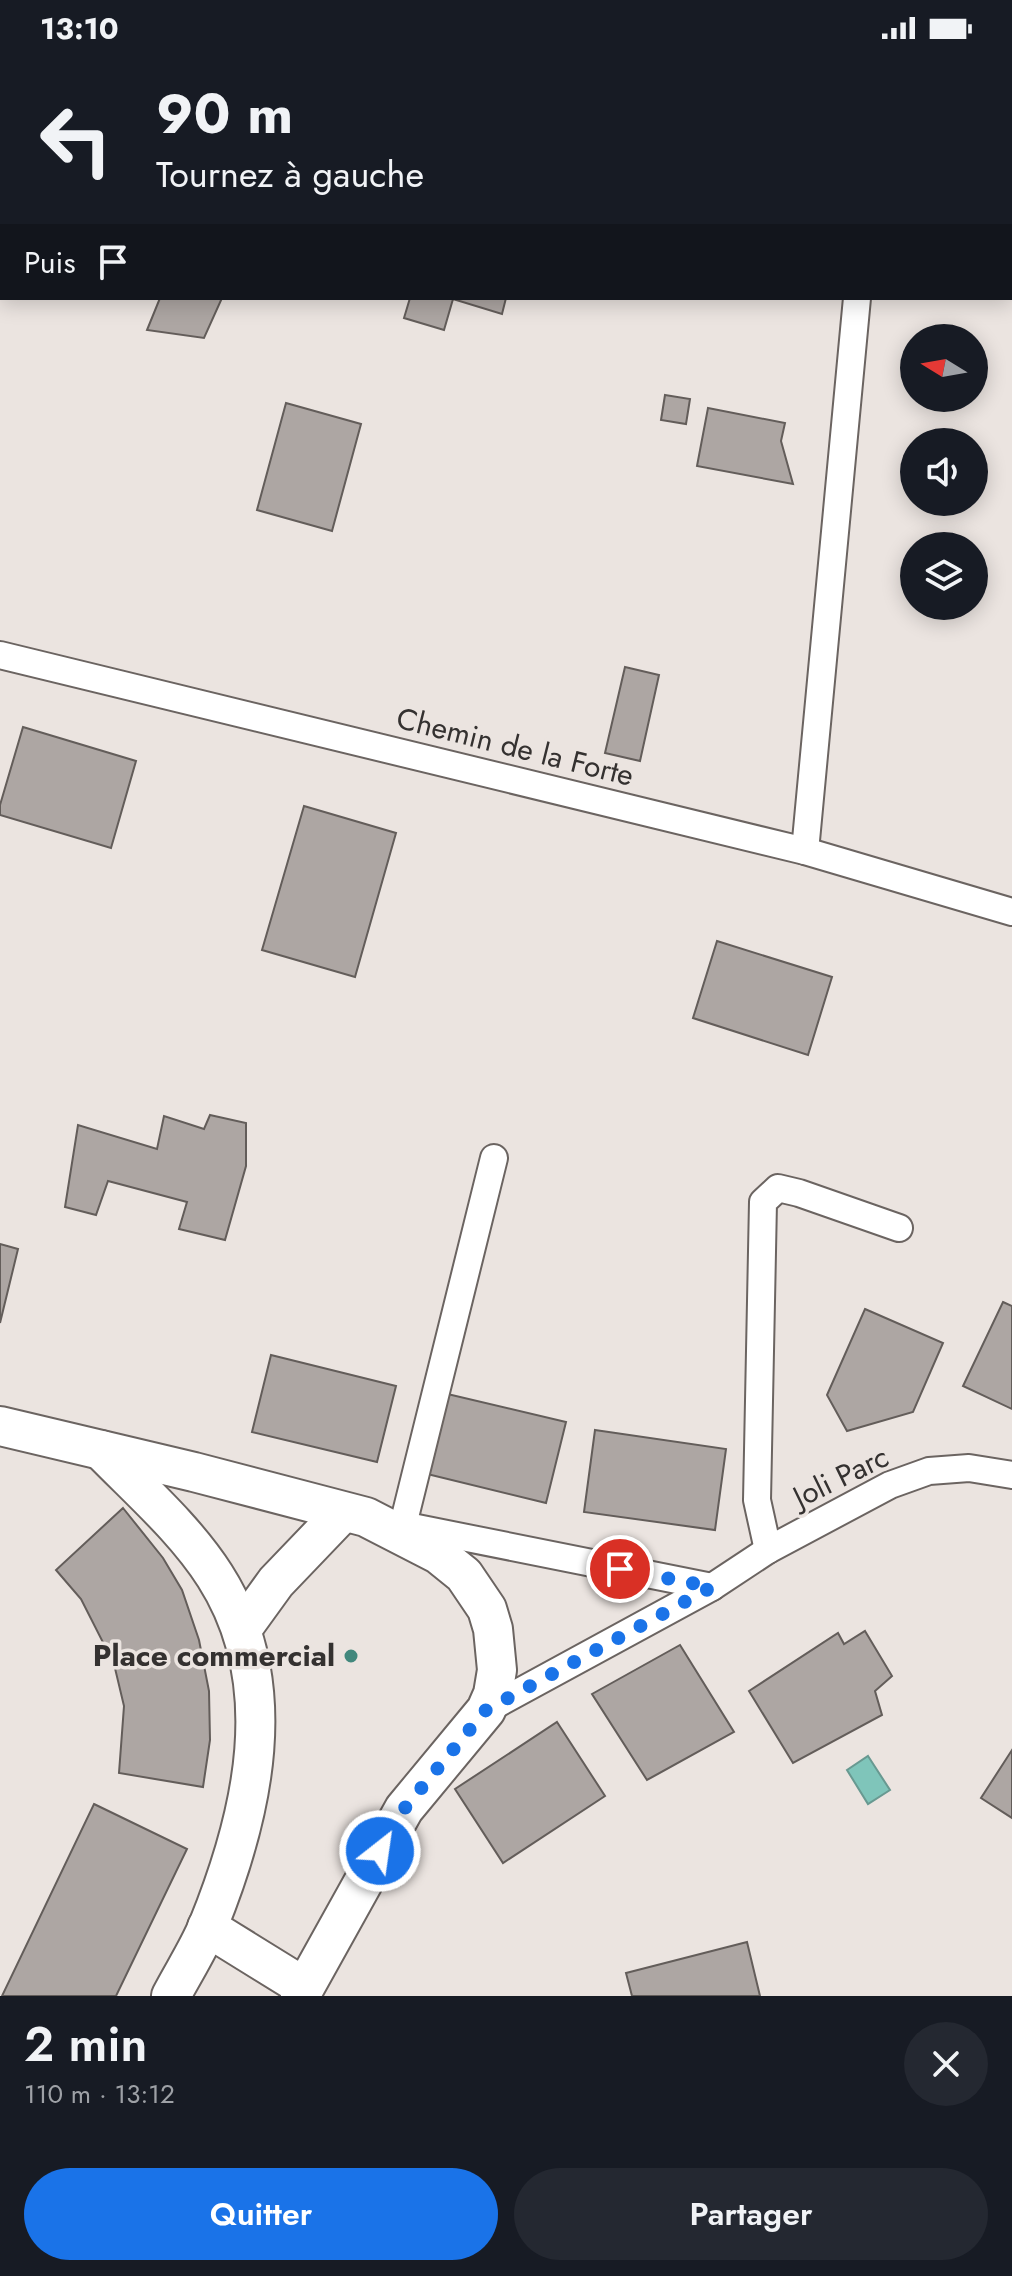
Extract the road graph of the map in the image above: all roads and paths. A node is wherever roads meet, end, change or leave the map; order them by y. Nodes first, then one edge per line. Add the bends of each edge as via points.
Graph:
1 (857, 300) edge
2 (0, 655) edge
3 (805, 851) junction
4 (1012, 912) edge
5 (494, 1158) dead end
6 (899, 1228) dead end
7 (0, 1426) edge
8 (101, 1450) junction
9 (1012, 1475) edge
10 (355, 1515) junction
11 (403, 1525) junction
12 (768, 1550) junction
13 (712, 1587) junction
14 (242, 1629) junction
15 (486, 1710) junction
16 (207, 1927) junction
17 (302, 1992) edge
18 (171, 1996) edge

1 - 3 street
2 - 3 street, Chemin de la Forte
3 - 4 street, Chemin de la Forte
5 - 11 street
6 - 12 street via 778,1188 763,1202 757,1500
7 - 8 street
8 - 10 street
8 - 14 street via 189,1542 215,1576
9 - 12 street, Joli Parc via 969,1468 929,1471 890,1485
10 - 11 street
10 - 14 street via 276,1582
10 - 15 street via 438,1554 476,1590 487,1609 496,1650 493,1694
11 - 13 street
12 - 13 street, Joli Parc
13 - 15 street, Joli Parc
14 - 16 street via 254,1679 256,1733 249,1791
15 - 17 street via 404,1809
16 - 17 street
16 - 18 street

